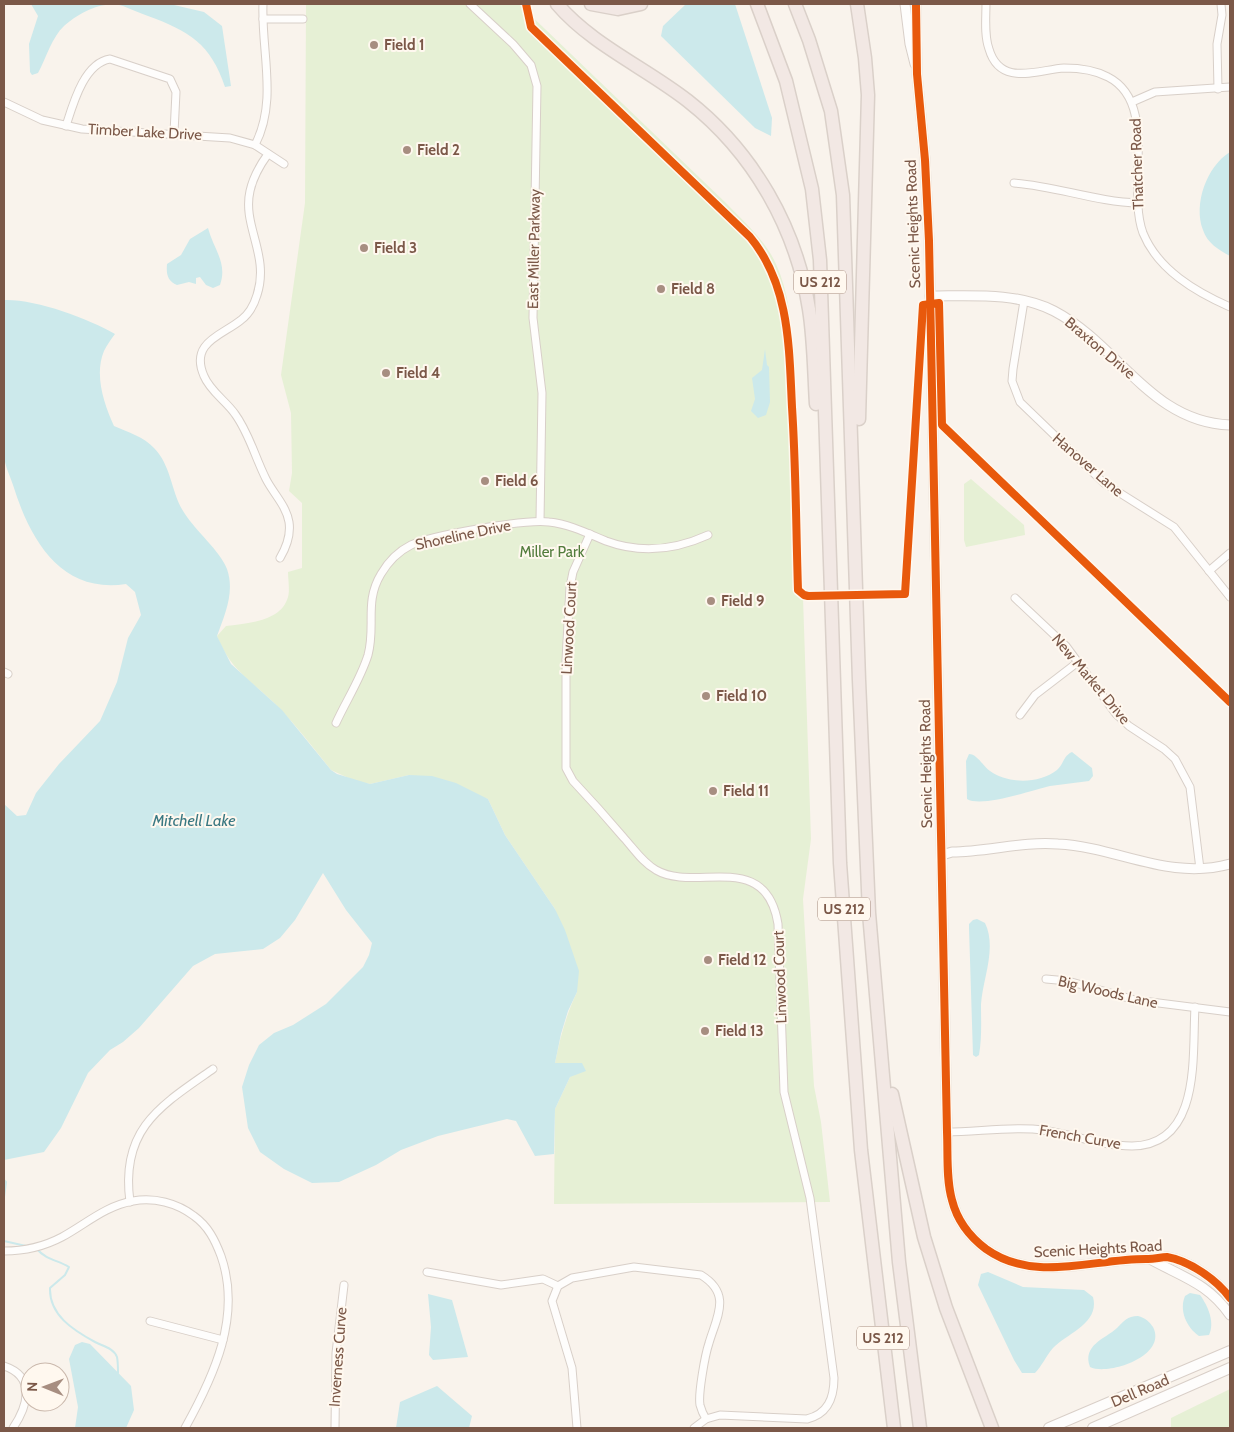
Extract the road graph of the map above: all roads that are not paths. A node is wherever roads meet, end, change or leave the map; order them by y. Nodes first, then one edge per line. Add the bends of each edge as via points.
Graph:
1 (263, 4) edge
2 (470, 4) edge
3 (557, 4) edge
4 (591, 4) edge
5 (641, 4) edge
6 (757, 4) edge
7 (794, 4) edge
8 (856, 4) edge
9 (905, 4) edge
10 (916, 4) edge
11 (986, 4) edge
12 (1221, 4) edge
13 (263, 19) junction
14 (303, 19) dead end
15 (917, 74) junction
16 (1230, 87) edge
17 (1218, 89) junction
18 (4, 102) edge
19 (1132, 102) junction
20 (66, 126) junction
21 (174, 133) junction
22 (255, 145) junction
23 (268, 154) junction
24 (284, 164) dead end
25 (1014, 183) dead end
26 (1139, 202) junction
27 (930, 296) junction
28 (1024, 301) junction
29 (1230, 307) edge
30 (1230, 425) edge
31 (540, 521) junction
32 (590, 534) junction
33 (708, 534) dead end
34 (1230, 553) edge
35 (280, 558) dead end
36 (856, 566) junction
37 (830, 570) junction
38 (1209, 571) junction
39 (1230, 597) edge
40 (1014, 598) dead end
41 (1078, 662) junction
42 (1020, 715) dead end
43 (336, 723) dead end
44 (942, 855) junction
45 (1230, 864) edge
46 (1200, 869) junction
47 (870, 913) junction
48 (1046, 979) dead end
49 (1195, 1007) junction
50 (1230, 1012) edge
51 (213, 1069) dead end
52 (947, 1132) junction
53 (130, 1202) junction
54 (871, 1248) junction
55 (4, 1251) edge
56 (1150, 1259) junction
57 (427, 1272) dead end
58 (344, 1285) dead end
59 (558, 1286) junction
60 (1230, 1298) edge
61 (1230, 1315) edge
62 (150, 1321) dead end
63 (223, 1340) junction
64 (1230, 1351) edge
65 (4, 1366) edge
66 (1230, 1368) edge
67 (706, 1419) junction
68 (13, 1428) edge
69 (184, 1428) edge
70 (335, 1428) edge
71 (577, 1428) edge
72 (694, 1428) edge
73 (887, 1428) edge
74 (894, 1428) edge
75 (920, 1428) edge
76 (992, 1428) edge
77 (1049, 1428) edge
78 (1093, 1428) edge

1 - 13 street
2 - 31 street, East Miller Parkway via 514,44 530,66 537,86 533,318 542,393
3 - 37 highway via 577,24 698,110 744,156 775,204 793,246 809,310 822,520
4 - 5 highway via 618,8
6 - 37 highway, US 212 via 786,81 812,189 820,260
7 - 36 highway, US 212 via 809,40 831,112 843,195
8 - 36 highway via 865,58 868,104
9 - 15 street, Scenic Heights Road
10 - 15 street, Scenic Heights Road
11 - 19 street, Thatcher Road via 989,50 1000,66 1020,75 1064,68 1091,71 1114,80
12 - 17 street via 1216,44
13 - 14 street
13 - 22 street via 268,79 264,117
15 - 27 street, Scenic Heights Road via 928,208
16 - 17 street
17 - 19 street via 1155,92
18 - 20 street, Timber Lake Drive via 26,114
19 - 26 street, Thatcher Road via 1136,120
20 - 21 street, Timber Lake Drive
20 - 21 street via 89,73 103,60 110,59 170,79 176,92
21 - 22 street, Timber Lake Drive via 230,138
22 - 23 street, Timber Lake Drive
23 - 24 street, Timber Lake Drive
23 - 35 street via 252,180 249,192 261,264 254,304 246,316 208,342 201,367 210,386 242,425 265,477 285,509 290,534
25 - 26 street via 1112,201
26 - 29 street, Thatcher Road via 1144,234 1171,271 1191,288
27 - 28 street, Braxton Drive via 997,296
27 - 44 street, Scenic Heights Road
28 - 30 street, Braxton Drive via 1053,310 1069,320 1175,411 1194,419
28 - 38 street, Hanover Lane via 1012,369 1012,381 1020,402 1104,483 1174,527
31 - 32 street, Shoreline Drive via 571,526
31 - 43 street, Shoreline Drive via 423,541 395,557 381,574 373,592 368,656
32 - 33 street, Shoreline Drive via 624,546 652,549 685,544
32 - 67 street, Linwood Court via 570,587 565,752 569,774 651,867 669,875 746,880 766,894 775,909 778,924 784,1092 810,1198 834,1392 824,1410 807,1419 720,1415
34 - 38 street
36 - 47 highway, US 212
37 - 54 highway, US 212 via 840,863
38 - 39 street, Hanover Lane
40 - 41 street, New Market Drive via 1052,632
41 - 42 street via 1035,694
41 - 46 street, New Market Drive via 1116,714 1164,749 1184,773 1193,803
44 - 46 street via 1056,843 1102,850 1152,865
44 - 52 street, Scenic Heights Road
45 - 46 street
47 - 75 highway, US 212 via 899,1262
47 - 76 highway via 892,1095 924,1238 946,1308
48 - 49 street, Big Woods Lane via 1068,981 1135,1000
49 - 50 street, Big Woods Lane
49 - 52 street, French Curve via 1187,1104 1176,1126 1156,1140 1132,1146 1032,1128
51 - 53 street via 160,1107 138,1138 128,1165
52 - 56 street, Scenic Heights Road via 949,1185 955,1210 972,1236 996,1256 1036,1268
53 - 55 street via 104,1210 48,1243
53 - 63 street via 162,1201 175,1205 200,1220 209,1230 224,1263 228,1284 229,1305
54 - 73 highway via 874,1321
54 - 74 highway, US 212
56 - 60 street, Scenic Heights Road via 1167,1257 1189,1266 1206,1276
56 - 61 street, Scenic Heights Road via 1205,1287
57 - 59 street via 501,1285 543,1279
58 - 70 street, Inverness Curve via 336,1353
59 - 67 street via 572,1278 634,1267 691,1273 710,1280 720,1297 721,1307 708,1345 700,1400
59 - 71 street via 552,1301 572,1368
62 - 63 street
63 - 69 street via 210,1380
64 - 77 main road, Dell Road
65 - 68 street via 15,1372 26,1388 26,1406
66 - 78 main road, Dell Road
67 - 72 street, Linwood Court

